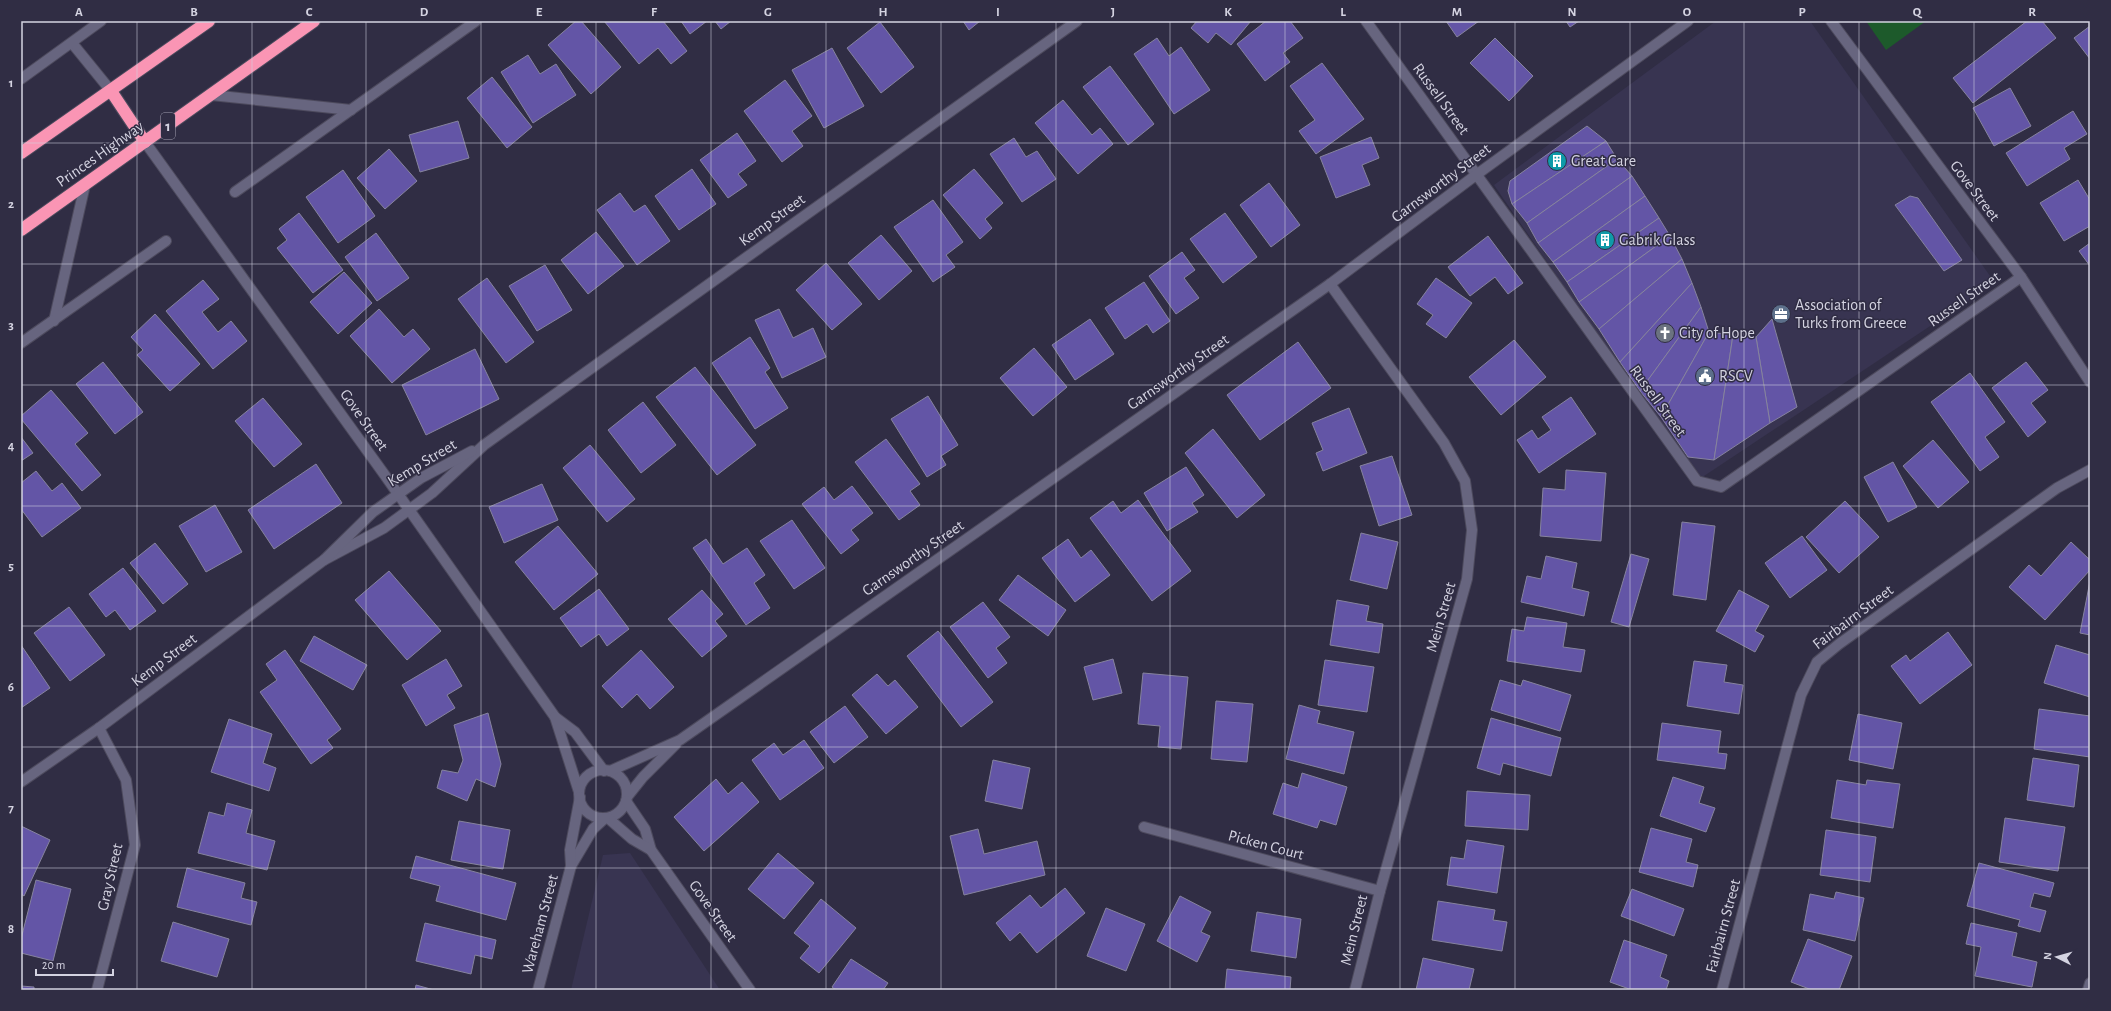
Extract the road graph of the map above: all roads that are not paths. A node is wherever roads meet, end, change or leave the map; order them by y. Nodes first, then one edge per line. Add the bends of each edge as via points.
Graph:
1 (101, 21) edge
2 (209, 21) edge
3 (314, 21) edge
4 (476, 21) edge
5 (1077, 21) edge
6 (1366, 21) edge
7 (1688, 21) edge
8 (1832, 21) edge
9 (72, 42) junction
10 (21, 79) edge
11 (111, 91) junction
12 (211, 95) junction
13 (351, 110) junction
14 (145, 142) junction
15 (21, 154) edge
16 (1476, 175) junction
17 (85, 185) junction
18 (235, 192) dead end
19 (21, 230) edge
20 (166, 241) dead end
21 (2021, 277) junction
22 (1330, 284) junction
23 (54, 321) junction
24 (21, 343) edge
25 (2090, 382) edge
26 (484, 445) junction
27 (2090, 470) edge
28 (398, 494) junction
29 (408, 510) junction
30 (324, 560) junction
31 (555, 717) junction
32 (99, 728) junction
33 (680, 740) junction
34 (607, 771) junction
35 (21, 782) edge
36 (580, 794) junction
37 (627, 799) junction
38 (606, 818) junction
39 (1144, 827) dead end
40 (651, 850) junction
41 (571, 866) junction
42 (1380, 891) junction
43 (2090, 983) edge
44 (97, 990) edge
45 (538, 990) edge
46 (750, 990) edge
47 (1354, 990) edge
48 (1722, 990) edge
49 (2088, 990) edge

1 - 9 street
2 - 11 highway
3 - 12 highway, Princes Highway / 1
4 - 13 street
5 - 26 street, Kemp Street
6 - 16 street, Russell Street
7 - 16 street, Garnsworthy Street
8 - 21 street, Gove Street
9 - 10 street
9 - 11 street
11 - 14 highway
11 - 15 highway
12 - 13 street
12 - 14 highway, Princes Highway / 1
13 - 18 street
14 - 17 highway, Princes Highway / 1
14 - 28 street, Gove Street
16 - 21 street, Russell Street via 1697,481 1710,486 1721,487
16 - 22 street, Garnsworthy Street
17 - 19 highway, Princes Highway / 1
17 - 23 street
20 - 23 street
21 - 25 street, Gove Street
22 - 33 street, Garnsworthy Street
22 - 42 street, Mein Street via 1444,443 1465,481 1472,530 1467,579
23 - 24 street
26 - 28 street, Kemp Street via 421,478
26 - 29 street, Kemp Street via 432,493
27 - 48 street, Fairbairn Street via 2057,488 1817,662 1801,695
28 - 29 street, Gove Street
28 - 30 street, Kemp Street via 373,512
29 - 30 street, Kemp Street via 384,528
29 - 31 street, Gove Street
30 - 32 street, Kemp Street
31 - 34 street, Gove Street via 575,732
31 - 36 street, Gove Street
32 - 35 street, Kemp Street
32 - 44 street, Gray Street via 126,780 135,845
33 - 34 street, Garnsworthy Street
33 - 37 street, Garnsworthy Street via 643,777
34 - 36 street via 590,774 585,779
34 - 37 street via 623,782
36 - 38 street via 584,808 589,814
36 - 41 street, Wareham Street via 570,850
37 - 38 street via 619,812
37 - 40 street, Gove Street via 645,829
38 - 40 street, Gove Street via 632,839
38 - 41 street, Wareham Street via 593,829
39 - 42 street, Picken Court
40 - 46 street, Gove Street
41 - 45 street, Wareham Street
42 - 47 street, Mein Street
43 - 49 street

